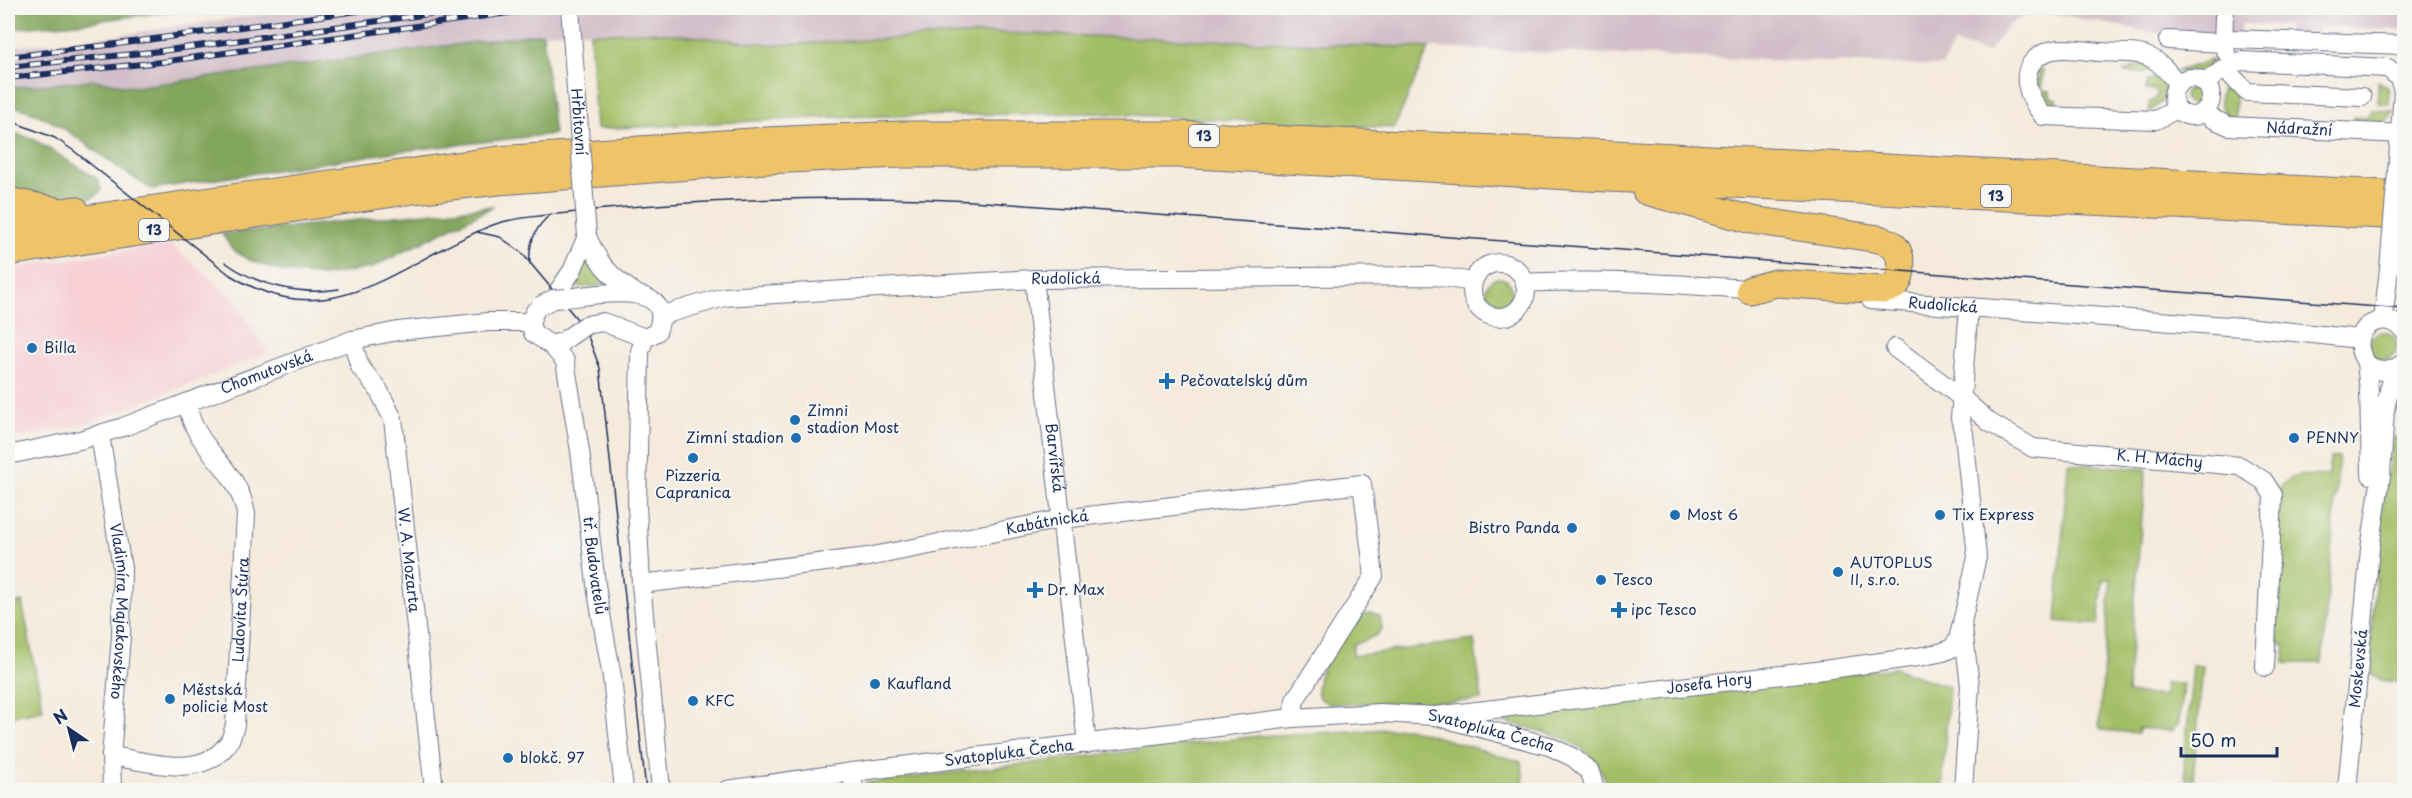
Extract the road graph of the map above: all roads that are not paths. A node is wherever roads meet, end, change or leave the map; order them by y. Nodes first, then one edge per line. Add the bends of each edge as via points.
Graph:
1 (570, 8) edge
2 (2224, 16) dead end
3 (2169, 40) dead end
4 (2223, 43) junction
5 (2404, 45) edge
6 (2227, 67) junction
7 (2205, 83) junction
8 (2178, 84) junction
9 (2362, 97) dead end
10 (2177, 109) junction
11 (2204, 111) junction
12 (2402, 134) edge
13 (1587, 177) junction
14 (2404, 195) edge
15 (216, 198) junction
16 (8, 201) edge
17 (2404, 216) edge
18 (8, 230) edge
19 (587, 236) junction
20 (8, 252) edge
21 (1034, 279) junction
22 (1473, 282) junction
23 (1525, 283) junction
24 (1750, 290) junction
25 (635, 293) junction
26 (555, 298) junction
27 (1969, 307) junction
28 (663, 315) junction
29 (2383, 320) junction
30 (530, 322) junction
31 (2404, 331) edge
32 (645, 338) junction
33 (2360, 339) junction
34 (352, 340) junction
35 (558, 342) junction
36 (1895, 348) dead end
37 (2366, 363) junction
38 (2400, 364) edge
39 (1962, 398) junction
40 (187, 403) junction
41 (100, 435) junction
42 (8, 455) edge
43 (1062, 519) junction
44 (2370, 549) junction
45 (641, 584) junction
46 (1962, 620) junction
47 (2265, 667) dead end
48 (1435, 716) junction
49 (1292, 718) junction
50 (1087, 744) junction
51 (111, 756) junction
52 (852, 772) junction
53 (112, 790) edge
54 (434, 790) edge
55 (624, 790) edge
56 (661, 790) edge
57 (727, 790) edge
58 (854, 790) edge
59 (1595, 790) edge
60 (1963, 790) edge
61 (2347, 790) edge

1 - 19 street, Hřbitovní, bridge
2 - 4 street
3 - 4 street
4 - 5 street via 2231,39
4 - 6 street
6 - 7 street
6 - 9 street via 2247,92
6 - 12 street via 2241,61 2388,68 2399,78 2403,91
7 - 8 street via 2191,78
7 - 11 street via 2211,98
8 - 10 street via 2173,95
8 - 10 street via 2151,58 2133,53 2059,50 2044,53 2030,65 2026,83 2030,100 2043,116 2156,120
10 - 11 street via 2190,116
11 - 12 street, Nádražní via 2229,126
12 - 29 street, bridge
13 - 17 highway, 13
13 - 20 highway, 13 via 1177,154 901,154 765,160 414,190
13 - 24 highway via 1752,220 1879,239 1891,243 1901,263 1897,283 1883,290 1776,283
14 - 15 highway, 13 via 1399,144 1026,133 900,135 592,152
15 - 16 highway via 61,212
15 - 18 highway, 13
19 - 25 street via 602,266
19 - 26 street
21 - 22 street, Rudolická via 1436,276
21 - 28 street, Rudolická via 724,297
21 - 43 street, Barvířská
22 - 23 street via 1483,268 1499,263 1515,269
22 - 23 street via 1477,306 1500,317 1520,306
23 - 24 street, Rudolická via 1563,281
24 - 27 street, Rudolická
25 - 26 street
25 - 28 street via 650,298
26 - 30 street via 536,310
27 - 33 street, Rudolická
27 - 39 street, Josefa Hory
28 - 32 street via 657,332
29 - 31 street
29 - 33 street via 2368,326
30 - 34 street, Chomutovská via 398,331
30 - 35 street via 533,333
32 - 35 street, bridge via 603,322 585,325
32 - 45 street via 640,351 637,435
33 - 37 street via 2361,356
34 - 40 street, Chomutovská
34 - 54 street, W. A. Mozarta via 360,368 378,389 393,419
35 - 55 street, tř. Budovatelů via 565,361 580,451
36 - 39 street, K. H. Máchy
37 - 38 street via 2381,371
37 - 44 street, Moskevská
38 - 44 street, Moskevská via 2385,410 2381,476
39 - 46 street, Josefa Hory via 1960,418 1977,557
39 - 47 street, K. H. Máchy via 1989,422 2033,448 2240,466 2264,481 2273,495
40 - 41 street, Chomutovská
40 - 51 street, Ludovíta Štúra via 194,426 243,496 246,514 235,725 227,745 214,758 196,765
41 - 42 street, Chomutovská
41 - 51 street, Vladimíra Majakovského via 122,568 121,637
43 - 45 street, Kabátnická via 868,557
43 - 49 street, Kabátnická via 1362,484 1374,576 1294,700
43 - 50 street, Barvířská
44 - 61 street, Moskevská
45 - 56 street
46 - 48 street, Josefa Hory via 1952,648 1934,654
46 - 60 street, Josefa Hory via 1970,686
48 - 49 street, Svatopluka Čecha via 1380,713
48 - 59 street, Svatopluka Čecha via 1549,746 1574,758 1590,772
49 - 50 street, Svatopluka Čecha
50 - 52 street, Svatopluka Čecha
51 - 53 street, Vladimíra Majakovského
52 - 57 street, Svatopluka Čecha
52 - 58 street

